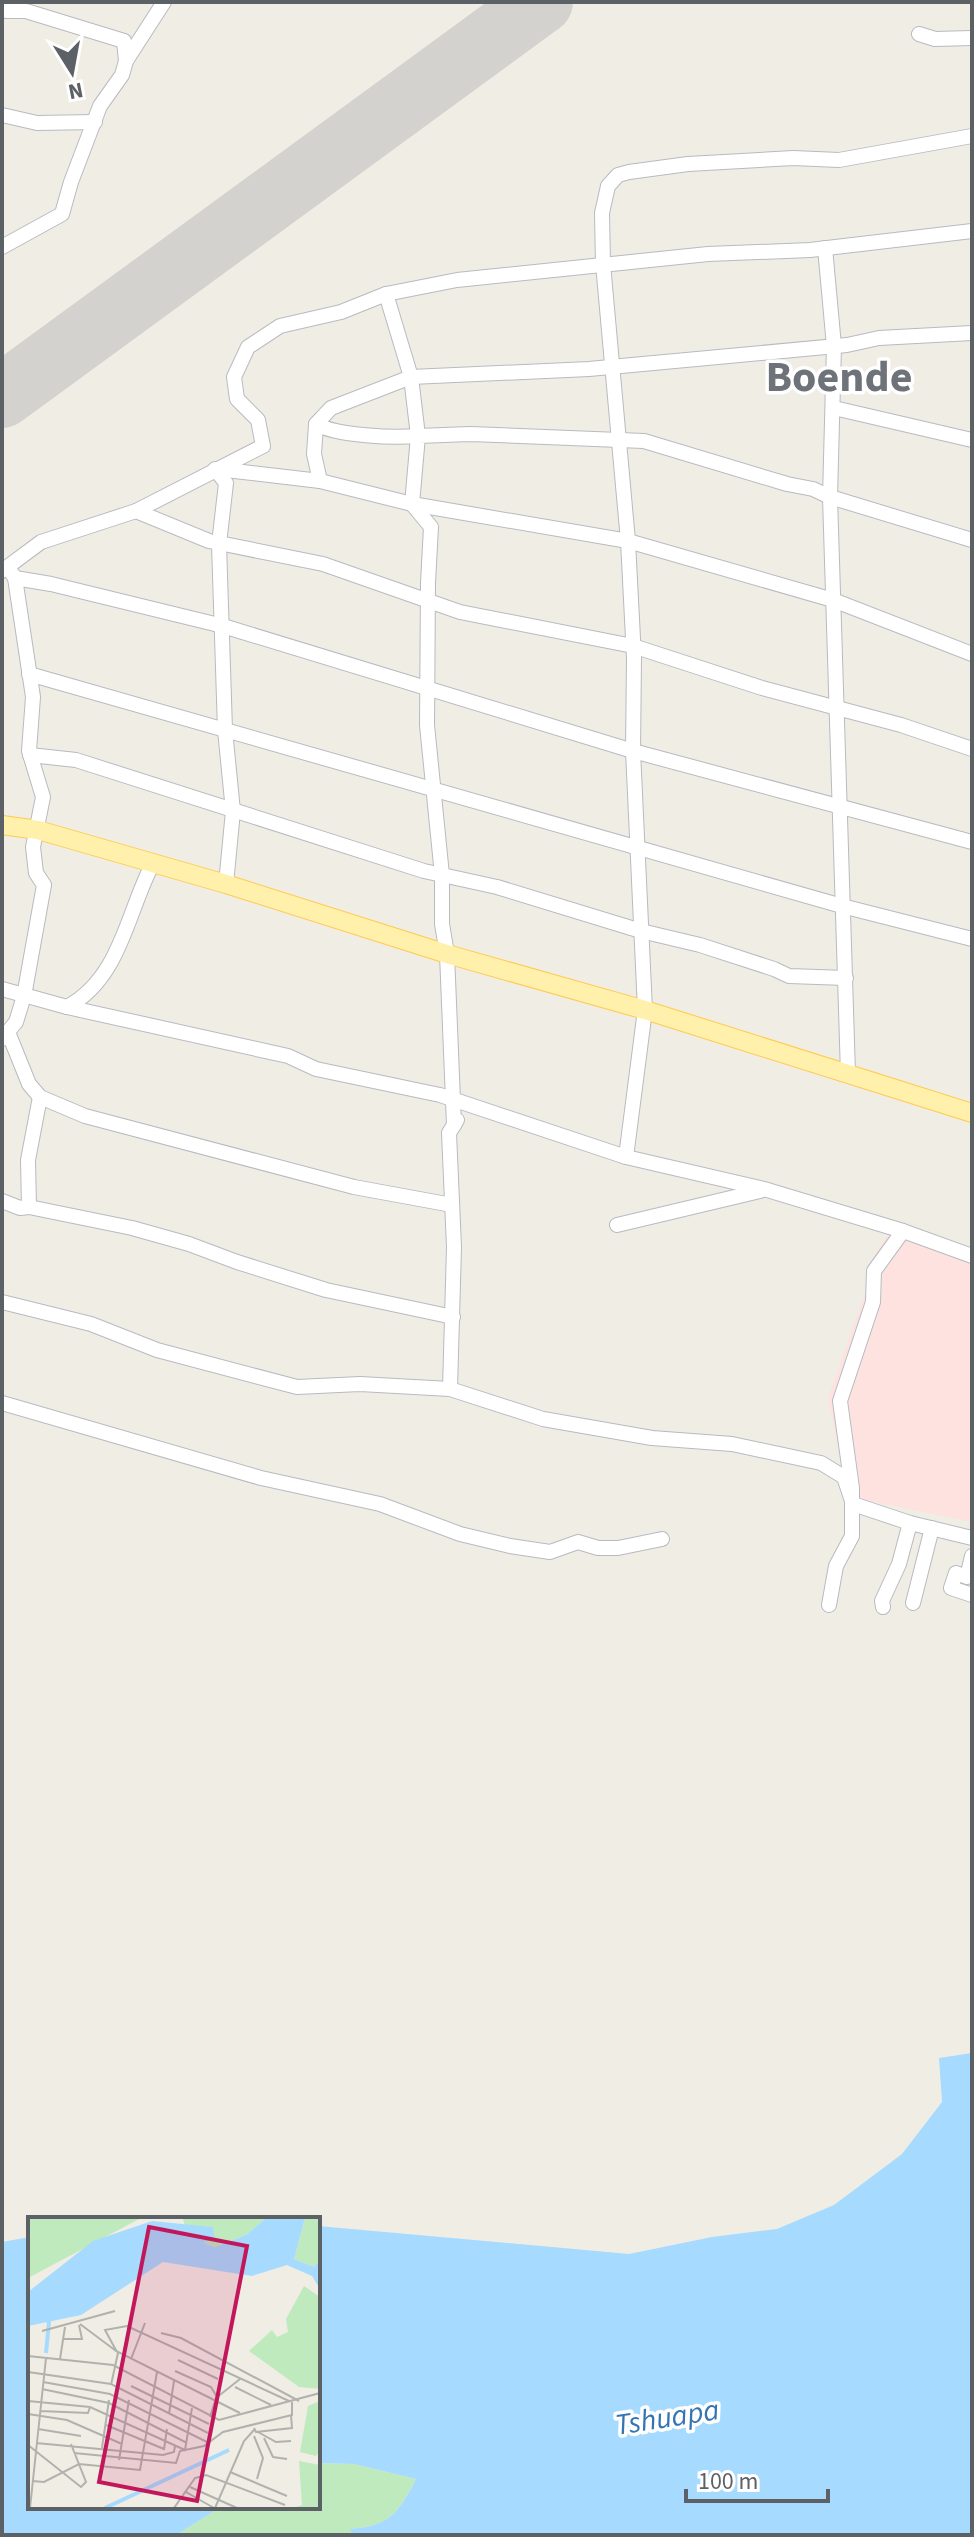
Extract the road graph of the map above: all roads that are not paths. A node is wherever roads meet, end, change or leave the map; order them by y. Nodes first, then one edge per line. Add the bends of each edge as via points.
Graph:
1 (164, 2) edge
2 (2, 8) edge
3 (919, 34) dead end
4 (972, 38) edge
5 (126, 61) junction
6 (2, 115) edge
7 (95, 122) junction
8 (972, 136) edge
9 (972, 231) edge
10 (2, 247) edge
11 (825, 248) junction
12 (603, 264) junction
13 (386, 294) junction
14 (972, 333) edge
15 (834, 346) junction
16 (614, 366) junction
17 (411, 377) junction
18 (834, 408) junction
19 (316, 424) junction
20 (418, 436) junction
21 (618, 439) junction
22 (972, 440) edge
23 (215, 469) junction
24 (320, 481) junction
25 (830, 497) junction
26 (412, 504) junction
27 (136, 511) junction
28 (972, 540) edge
29 (628, 541) junction
30 (219, 544) junction
31 (8, 572) edge
32 (833, 600) junction
33 (430, 603) junction
34 (223, 626) junction
35 (633, 646) junction
36 (972, 654) edge
37 (29, 674) junction
38 (428, 689) junction
39 (836, 709) junction
40 (225, 730) junction
41 (972, 749) edge
42 (633, 751) junction
43 (30, 755) junction
44 (434, 789) junction
45 (840, 806) junction
46 (233, 811) junction
47 (2, 825) edge
48 (38, 830) junction
49 (972, 842) edge
50 (636, 847) junction
51 (153, 863) junction
52 (442, 875) junction
53 (226, 884) junction
54 (842, 906) junction
55 (641, 931) junction
56 (972, 939) edge
57 (447, 954) junction
58 (846, 978) junction
59 (2, 989) edge
60 (24, 996) junction
61 (67, 1007) junction
62 (645, 1010) junction
63 (5, 1036) edge
64 (848, 1074) junction
65 (40, 1097) junction
66 (451, 1099) junction
67 (466, 1105) junction
68 (972, 1113) edge
69 (454, 1125) junction
70 (626, 1157) junction
71 (764, 1189) junction
72 (2, 1201) edge
73 (452, 1205) junction
74 (29, 1207) junction
75 (617, 1225) dead end
76 (903, 1231) junction
77 (972, 1256) edge
78 (2, 1302) edge
79 (453, 1317) junction
80 (450, 1389) junction
81 (2, 1403) edge
82 (853, 1504) junction
83 (910, 1523) junction
84 (932, 1528) junction
85 (972, 1538) edge
86 (662, 1539) dead end
87 (972, 1556) edge
88 (972, 1595) edge
89 (913, 1603) dead end
90 (829, 1605) dead end
91 (883, 1607) dead end

1 - 5 street
2 - 5 street via 124,41
3 - 4 street
5 - 7 street
6 - 7 street via 37,123
7 - 10 street via 62,214
8 - 12 street via 839,160 688,164 618,175 608,186 602,213
9 - 11 street
11 - 12 street
11 - 15 street
12 - 13 street via 457,280
12 - 16 street
13 - 17 street
13 - 23 street via 341,312 280,326 248,347 234,377 237,399 258,420 263,446
14 - 15 street
15 - 16 street
15 - 18 street
16 - 17 street
16 - 21 street
17 - 19 street via 331,408
17 - 20 street
18 - 22 street
18 - 25 street
19 - 20 street via 356,434
19 - 24 street via 314,454
20 - 21 street
20 - 26 street
21 - 25 street via 644,441
21 - 29 street
23 - 24 street
23 - 27 street
23 - 30 street via 226,483
24 - 26 street
25 - 28 street
25 - 32 street
26 - 29 street
26 - 33 street via 431,527
27 - 30 street
27 - 31 street via 41,542
29 - 32 street
29 - 35 street
30 - 33 street via 323,564
30 - 34 street
31 - 34 street
31 - 37 street
32 - 36 street
32 - 39 street
33 - 35 street
33 - 38 street
34 - 38 street
34 - 40 street
35 - 39 street
35 - 42 street
37 - 40 street
37 - 43 street
38 - 42 street
38 - 44 street
39 - 41 street
39 - 45 street
40 - 44 street
40 - 46 street
42 - 45 street
42 - 50 street
43 - 46 street via 76,760
43 - 48 street via 43,797
44 - 50 street
44 - 52 street
45 - 49 street
45 - 54 street
46 - 52 street
46 - 53 street
47 - 48 main road
48 - 51 main road
48 - 60 street via 33,847 36,873 44,885
50 - 54 street
50 - 55 street
51 - 53 main road
51 - 61 street via 116,955 82,1000
52 - 55 street
52 - 57 street
53 - 57 main road
54 - 56 street
54 - 58 street
55 - 58 street via 789,976
55 - 62 street
57 - 62 main road
57 - 66 street
58 - 64 street
59 - 60 street
60 - 61 street
60 - 63 street
61 - 66 street
62 - 64 main road
62 - 70 street
63 - 65 street
64 - 68 main road
65 - 73 street via 85,1116 340,1184
65 - 74 street via 28,1160
66 - 67 street
66 - 69 street
67 - 69 street
67 - 70 street
69 - 73 street via 449,1133
70 - 71 street
71 - 75 street
71 - 76 street
72 - 74 street
73 - 79 street
74 - 79 street via 132,1228 326,1290
76 - 77 street
76 - 82 street via 874,1271 873,1302 840,1401
78 - 80 street via 297,1387
79 - 80 street
80 - 82 street via 543,1419 652,1438 732,1444 821,1463 844,1477
81 - 86 street via 261,1478 380,1504 510,1546 550,1552 578,1542 618,1548
82 - 83 street
82 - 90 street via 852,1536 836,1566
83 - 84 street
83 - 91 street
84 - 85 street
84 - 89 street
87 - 88 street via 967,1577 956,1573 951,1588

